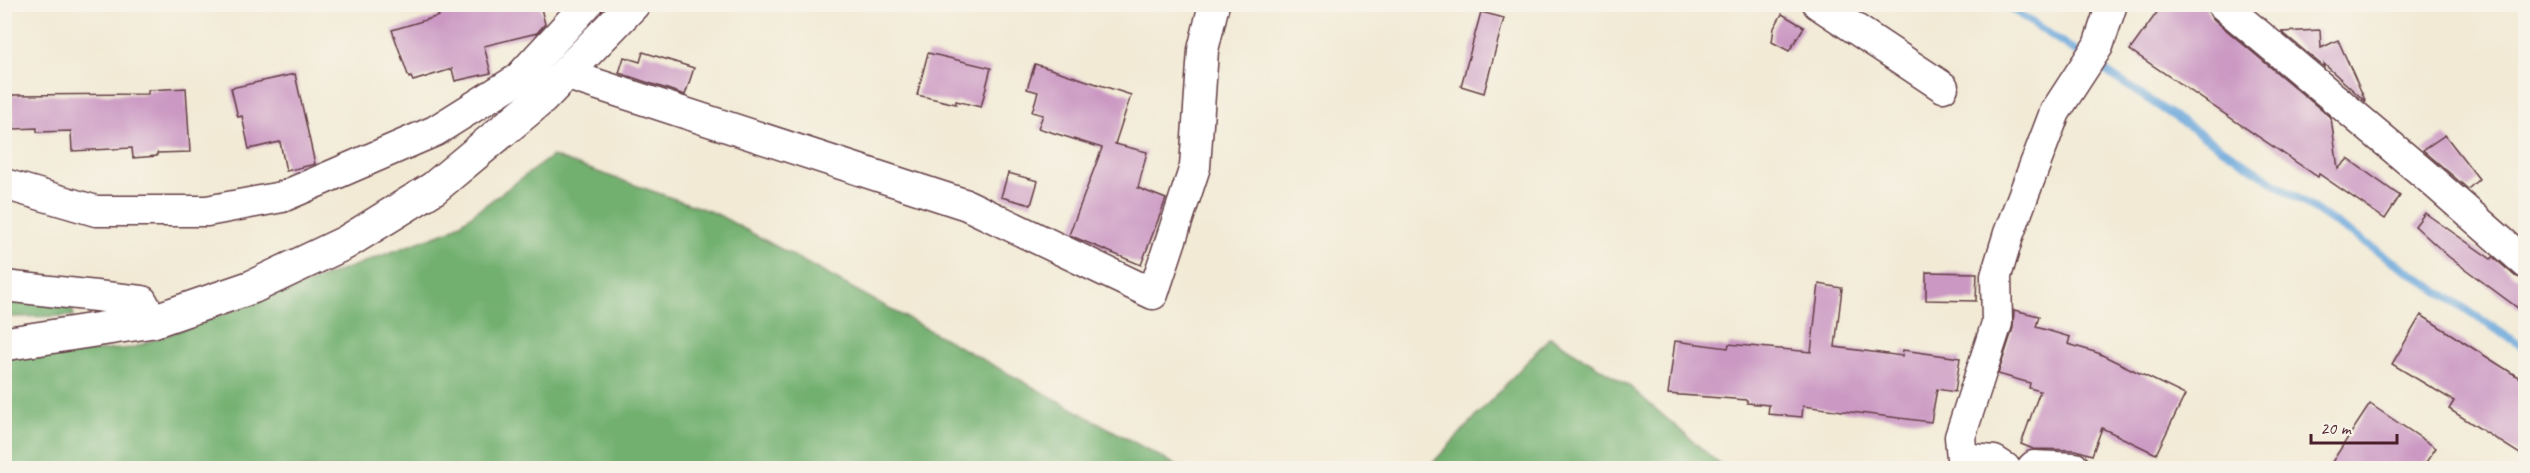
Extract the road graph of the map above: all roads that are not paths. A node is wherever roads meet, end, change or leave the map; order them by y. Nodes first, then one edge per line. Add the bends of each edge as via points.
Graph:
1 (587, 4) edge
2 (633, 4) edge
3 (1214, 4) edge
4 (1818, 4) edge
5 (2112, 4) edge
6 (2222, 4) edge
7 (565, 74) junction
8 (1943, 87) dead end
9 (4, 184) edge
10 (2526, 263) edge
11 (4, 286) edge
12 (153, 321) junction
13 (4, 344) edge
14 (1953, 463) edge
15 (2005, 468) edge
16 (2032, 468) edge
17 (2075, 468) edge

1 - 9 street via 518,78 500,90 435,131 282,197 207,211 96,211
2 - 7 street
3 - 7 street via 1203,50 1195,168 1153,294 967,205
4 - 8 street
5 - 14 street via 2098,46 2055,112 2009,234 1996,276 1997,323
6 - 10 street
7 - 12 street via 542,98 434,188 345,243 252,287
11 - 12 street via 142,301
12 - 13 street
14 - 15 street via 1994,461
16 - 17 street

